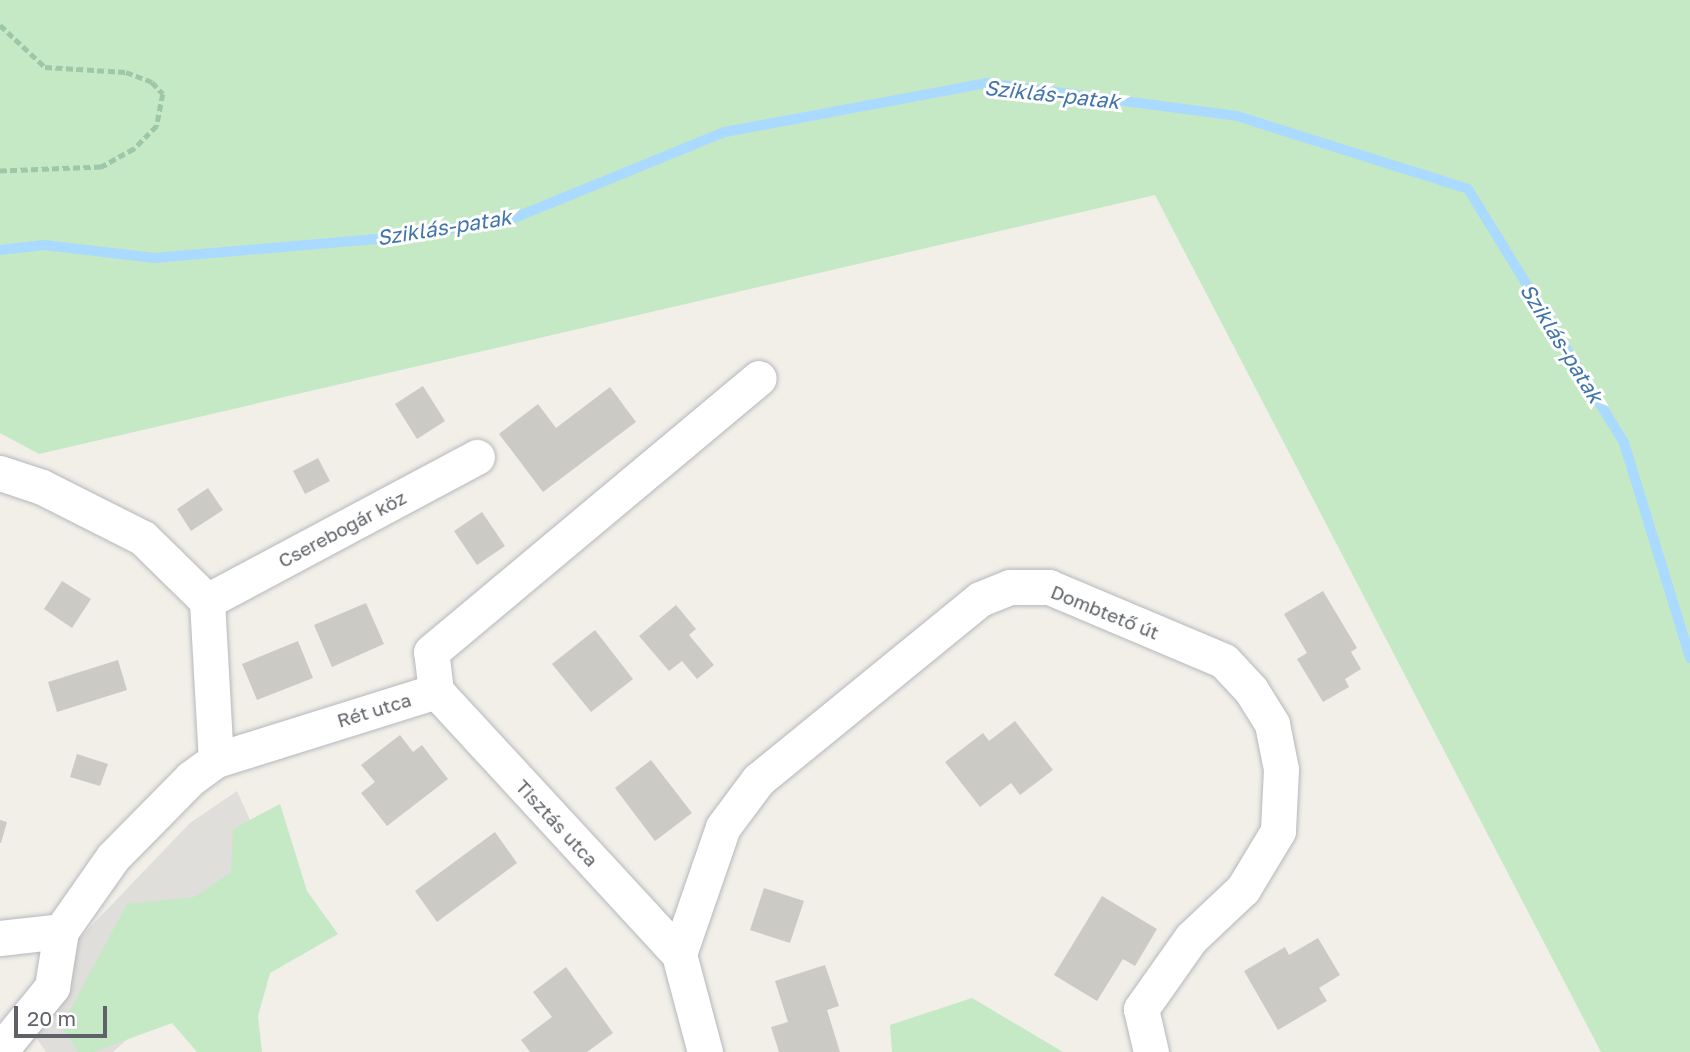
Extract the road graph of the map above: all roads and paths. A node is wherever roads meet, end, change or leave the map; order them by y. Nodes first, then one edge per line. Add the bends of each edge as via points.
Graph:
1 (0, 25) edge
2 (0, 172) edge
3 (759, 378) dead end
4 (477, 457) dead end
5 (0, 473) edge
6 (207, 601) junction
7 (436, 691) junction
8 (216, 760) junction
9 (61, 931) junction
10 (0, 938) edge
11 (679, 954) junction
12 (0, 1042) edge
13 (705, 1052) edge
14 (1151, 1052) edge

1 - 2 path via 45,68 126,72 152,82 163,94 157,126 134,149 101,167
3 - 7 street, Rét utca via 431,652
4 - 6 street, Cserebogár köz
5 - 6 street via 42,487 143,538
6 - 8 street
7 - 8 street, Rét utca
7 - 11 street, Tisztás utca
8 - 9 street, Rét utca via 191,778 113,857
9 - 10 street
9 - 12 street, Rét utca via 52,987 8,1041
11 - 13 street
11 - 14 street, Dombtető út via 723,827 758,780 980,599 1010,587 1049,587 1224,661 1251,690 1272,724 1281,769 1278,831 1243,890 1191,938 1141,1009

